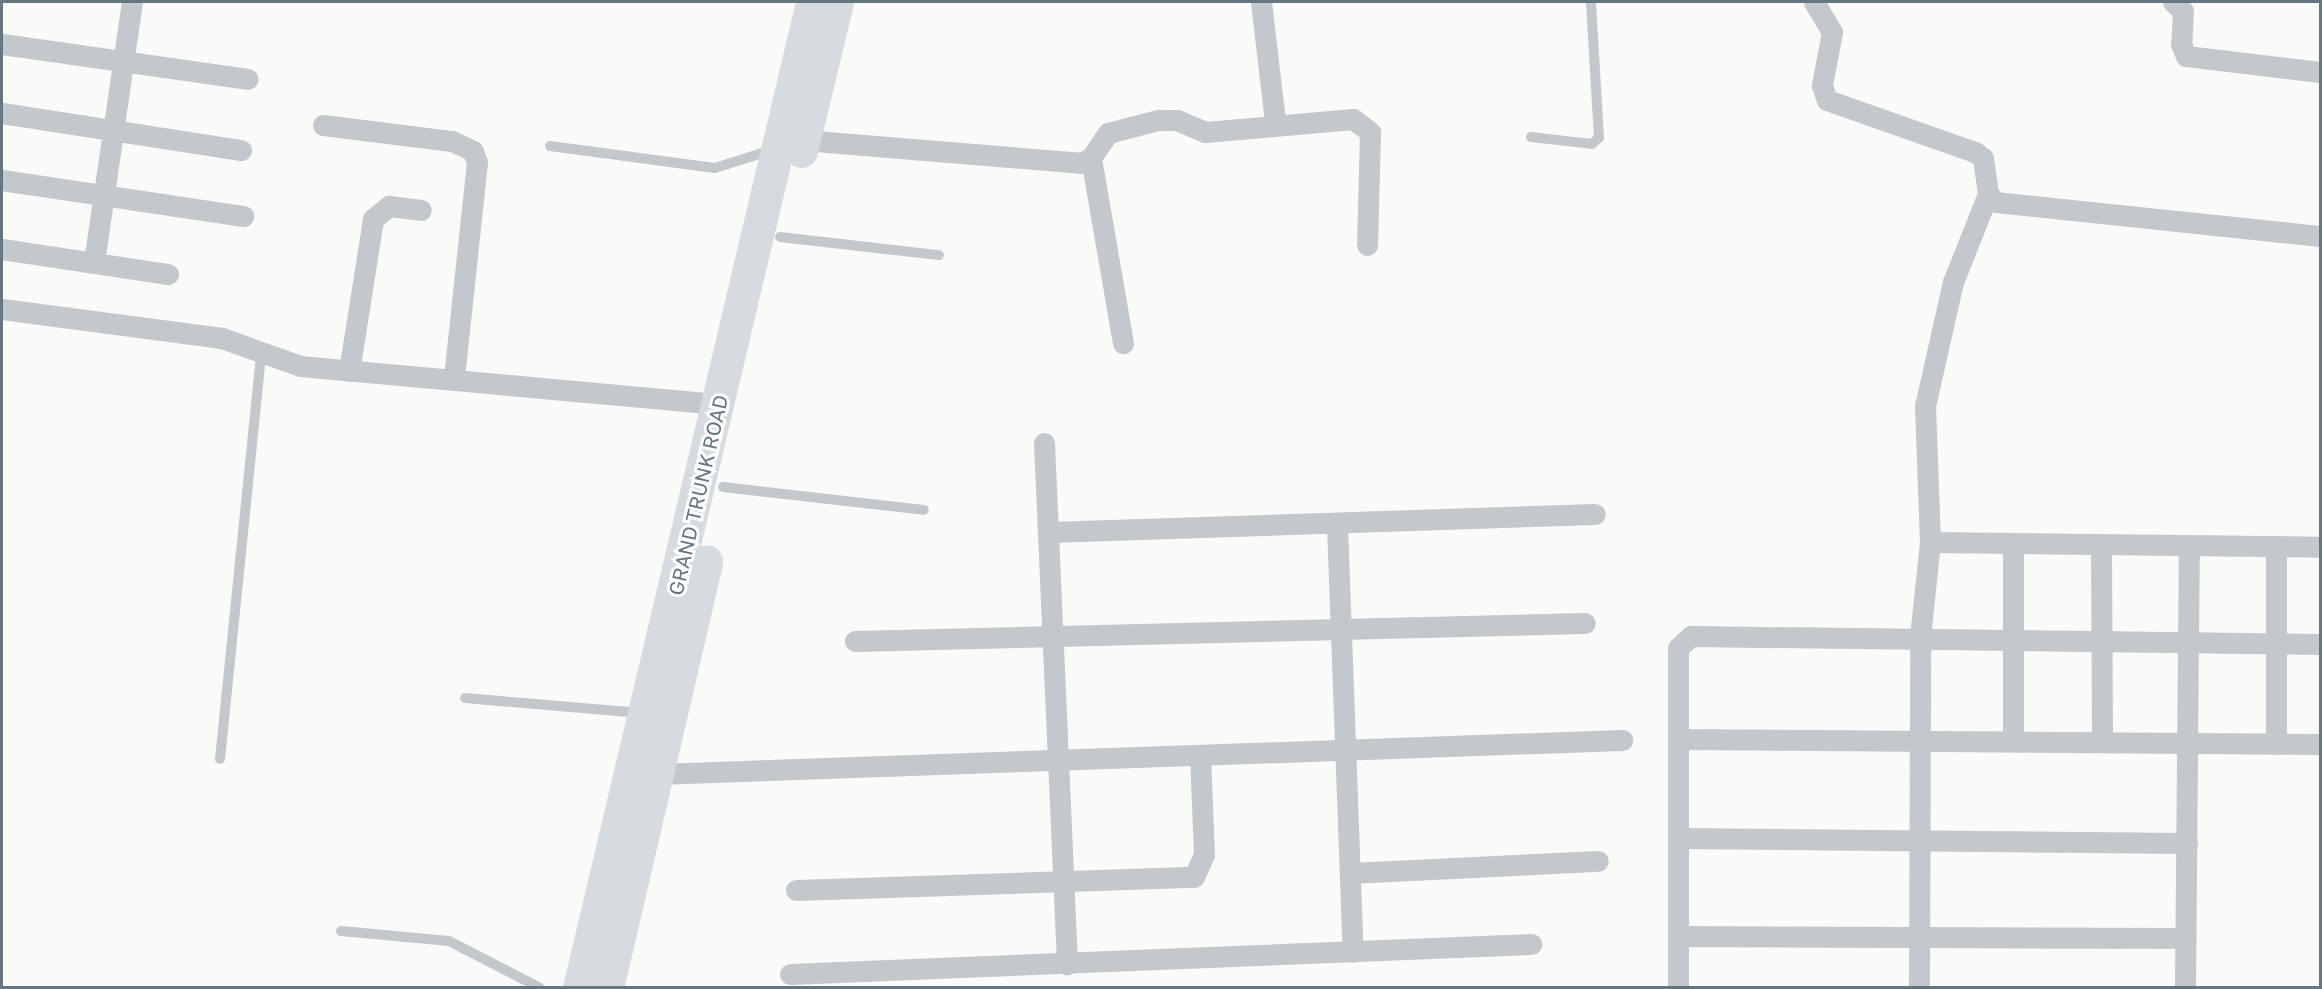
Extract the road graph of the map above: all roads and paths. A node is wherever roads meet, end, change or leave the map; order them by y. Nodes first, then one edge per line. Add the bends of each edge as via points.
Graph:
1 (132, 2) edge
2 (812, 2) edge
3 (837, 2) edge
4 (1261, 2) edge
5 (1591, 2) edge
6 (1814, 2) edge
7 (2173, 2) edge
8 (2, 44) edge
9 (124, 60) junction
10 (2320, 72) edge
11 (248, 79) dead end
12 (2, 113) edge
13 (1275, 122) junction
14 (323, 125) dead end
15 (113, 128) junction
16 (1531, 137) dead end
17 (791, 144) junction
18 (550, 146) dead end
19 (241, 150) dead end
20 (1091, 158) junction
21 (2, 180) edge
22 (1988, 194) junction
23 (103, 196) junction
24 (421, 210) dead end
25 (243, 216) dead end
26 (2320, 236) edge
27 (780, 237) junction
28 (1366, 245) dead end
29 (2, 249) edge
30 (939, 255) dead end
31 (94, 262) junction
32 (168, 274) dead end
33 (2, 309) edge
34 (1123, 343) dead end
35 (261, 352) junction
36 (349, 371) junction
37 (454, 378) junction
38 (719, 404) junction
39 (1044, 443) dead end
40 (723, 487) junction
41 (924, 510) dead end
42 (1595, 514) dead end
43 (1337, 525) junction
44 (1048, 532) junction
45 (1930, 542) junction
46 (2013, 543) junction
47 (2101, 544) junction
48 (2189, 545) junction
49 (2276, 546) junction
50 (2320, 547) edge
51 (1585, 623) dead end
52 (1343, 630) junction
53 (1054, 634) junction
54 (1920, 637) junction
55 (2012, 639) junction
56 (2101, 640) junction
57 (855, 641) dead end
58 (2189, 642) junction
59 (2276, 643) junction
60 (2320, 644) edge
61 (465, 698) dead end
62 (643, 713) junction
63 (1678, 739) junction
64 (1622, 740) dead end
65 (1924, 740) junction
66 (2013, 741) junction
67 (2102, 742) junction
68 (2188, 743) junction
69 (2276, 744) junction
70 (2320, 744) edge
71 (1345, 750) junction
72 (1200, 755) junction
73 (220, 759) dead end
74 (1060, 759) junction
75 (657, 774) junction
76 (1678, 838) junction
77 (1921, 838) junction
78 (2187, 843) junction
79 (1598, 861) dead end
80 (1350, 873) junction
81 (1064, 881) junction
82 (796, 890) dead end
83 (341, 931) dead end
84 (1678, 936) junction
85 (2185, 938) junction
86 (1918, 940) junction
87 (1531, 944) dead end
88 (1353, 952) junction
89 (1067, 964) junction
90 (790, 974) dead end
91 (540, 987) edge
92 (579, 987) edge
93 (607, 987) edge
94 (1678, 987) edge
95 (1919, 987) edge
96 (2185, 987) edge

1 - 9 street
2 - 17 highway, GRAND TRUNK ROAD
3 - 17 highway, GRAND TRUNK ROAD
4 - 13 street
5 - 16 lane via 1599,138 1592,144
6 - 22 street via 1832,32 1822,85 1827,100 1975,152 1983,158
7 - 10 street via 2183,11 2181,44 2186,56
8 - 9 street
9 - 11 street
9 - 15 street
12 - 15 street
13 - 20 street via 1205,132 1177,120 1158,120 1108,133
13 - 28 street via 1364,122 1370,132
14 - 37 street via 452,141 473,151 477,162
15 - 19 street
15 - 23 street
17 - 18 lane via 716,168
17 - 20 street via 1080,163
17 - 27 highway, GRAND TRUNK ROAD
17 - 38 highway, GRAND TRUNK ROAD
20 - 34 street
21 - 23 street
22 - 26 street via 2007,205
22 - 45 street via 1953,282 1931,361 1924,450
23 - 25 street
23 - 31 street
24 - 36 street via 389,206 373,219
27 - 30 lane
27 - 40 highway, GRAND TRUNK ROAD
29 - 31 street
31 - 32 street
33 - 35 street via 211,337
35 - 36 street via 300,366
35 - 73 lane
36 - 37 street
37 - 38 street
38 - 62 highway, GRAND TRUNK ROAD
39 - 44 street
40 - 41 lane
40 - 75 highway, GRAND TRUNK ROAD
42 - 43 street
43 - 44 street
43 - 52 street
44 - 53 street
45 - 46 street
45 - 54 street
46 - 47 street
46 - 55 street
47 - 48 street
47 - 56 street
48 - 49 street
48 - 58 street
49 - 50 street
49 - 59 street
51 - 52 street
52 - 53 street
52 - 71 street
53 - 57 street
53 - 74 street
54 - 55 street
54 - 63 street via 1691,636 1678,648
54 - 65 street
55 - 56 street
55 - 66 street
56 - 58 street
56 - 67 street
58 - 59 street
58 - 68 street
59 - 60 street
59 - 69 street
61 - 62 lane
62 - 92 highway, GRAND TRUNK ROAD
63 - 65 street
63 - 76 street
64 - 71 street
65 - 66 street
65 - 77 street
66 - 67 street
67 - 68 street
68 - 69 street
68 - 78 street
69 - 70 street
71 - 72 street
71 - 80 street
72 - 74 street
72 - 81 street via 1204,855 1194,877
74 - 75 street
74 - 81 street
75 - 93 highway, GRAND TRUNK ROAD
76 - 77 street
76 - 84 street
77 - 78 street
77 - 86 street
78 - 85 street
79 - 80 street
80 - 88 street
81 - 82 street
81 - 89 street
83 - 91 lane via 449,941
84 - 86 street
84 - 94 street
85 - 86 street
85 - 96 street
86 - 95 street
87 - 88 street
88 - 89 street
89 - 90 street

